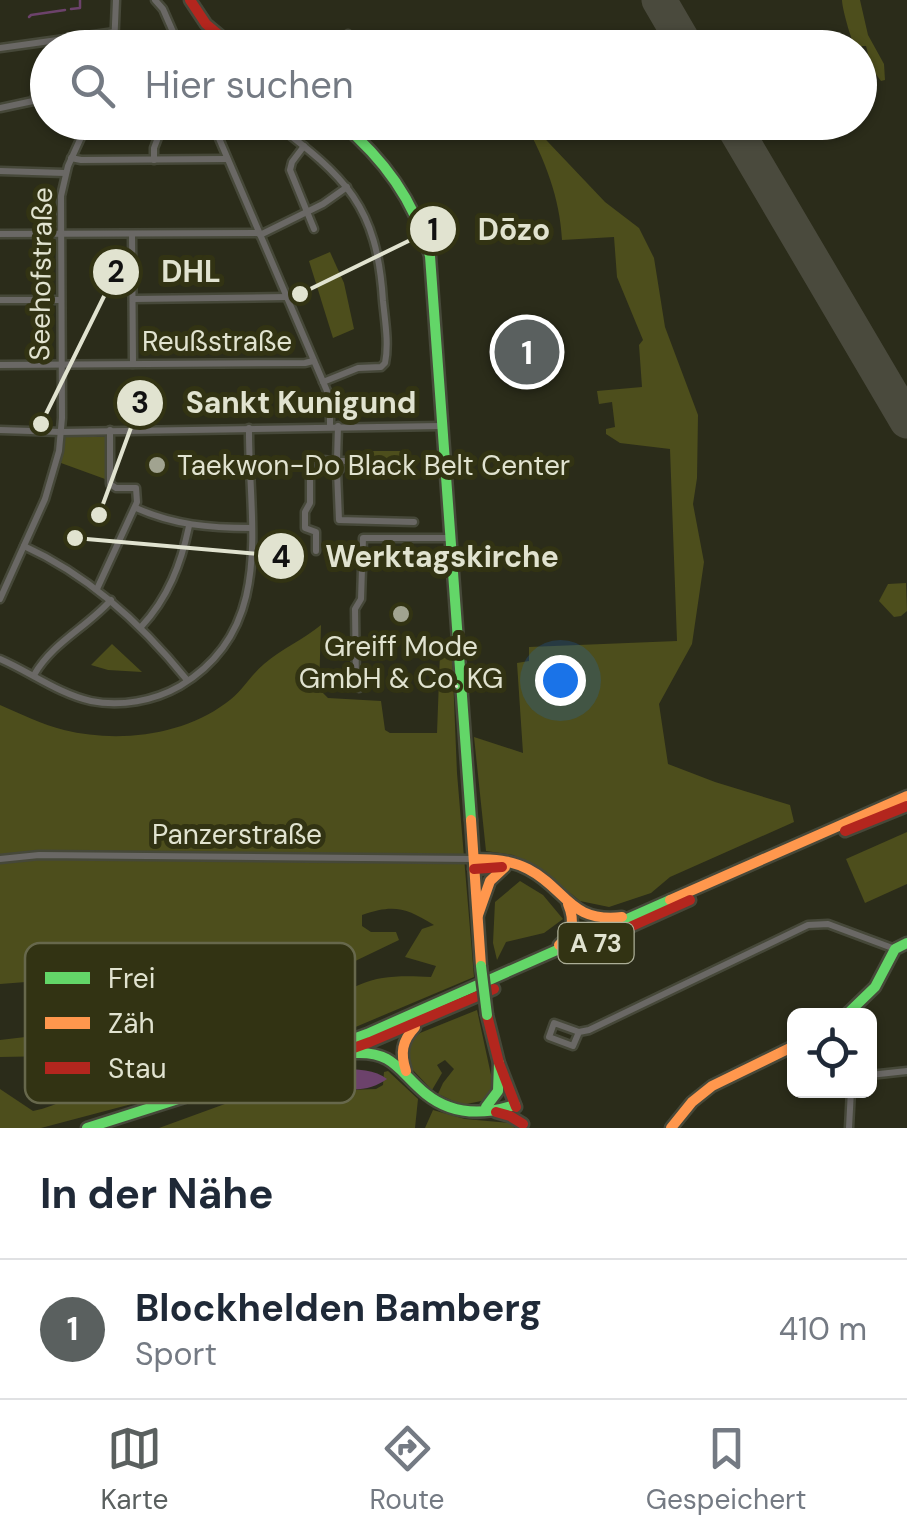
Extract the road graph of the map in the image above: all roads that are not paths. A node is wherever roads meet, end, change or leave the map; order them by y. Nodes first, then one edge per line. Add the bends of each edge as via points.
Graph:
1 (116, 0) edge
2 (155, 0) edge
3 (193, 0) edge
4 (115, 30) edge
5 (172, 30) edge
6 (218, 30) edge
7 (30, 46) edge
8 (0, 48) edge
9 (30, 102) edge
10 (0, 108) edge
11 (80, 140) edge
12 (157, 140) edge
13 (219, 140) edge
14 (296, 140) edge
15 (360, 140) edge
16 (304, 146) junction
17 (71, 158) junction
18 (227, 159) junction
19 (154, 160) junction
20 (0, 171) edge
21 (65, 173) junction
22 (347, 187) junction
23 (307, 213) junction
24 (314, 229) dead end
25 (0, 234) edge
26 (61, 234) junction
27 (132, 234) junction
28 (259, 234) junction
29 (287, 297) junction
30 (133, 299) junction
31 (0, 300) edge
32 (61, 300) junction
33 (314, 361) junction
34 (0, 364) edge
35 (62, 364) junction
36 (133, 364) junction
37 (323, 382) junction
38 (334, 426) junction
39 (442, 426) junction
40 (249, 428) junction
41 (0, 430) edge
42 (110, 430) junction
43 (62, 432) junction
44 (337, 461) junction
45 (357, 461) dead end
46 (136, 508) junction
47 (414, 522) dead end
48 (190, 526) junction
49 (251, 528) junction
50 (451, 538) junction
51 (24, 546) junction
52 (316, 551) dead end
53 (3, 584) edge
54 (97, 589) junction
55 (0, 599) edge
56 (111, 600) junction
57 (141, 627) junction
58 (0, 659) edge
59 (34, 675) junction
60 (188, 680) junction
61 (359, 688) dead end
62 (907, 796) edge
63 (907, 806) edge
64 (0, 860) edge
65 (474, 864) junction
66 (520, 865) junction
67 (506, 867) junction
68 (568, 904) junction
69 (639, 913) junction
70 (478, 914) junction
71 (907, 943) edge
72 (895, 950) junction
73 (550, 954) junction
74 (854, 1008) edge
75 (426, 1019) junction
76 (578, 1032) junction
77 (355, 1038) edge
78 (355, 1047) edge
79 (787, 1049) edge
80 (355, 1053) edge
81 (499, 1063) junction
82 (907, 1071) edge
83 (407, 1074) junction
84 (877, 1075) edge
85 (851, 1098) edge
86 (513, 1101) junction
87 (171, 1103) edge
88 (195, 1103) edge
89 (486, 1110) junction
90 (524, 1126) edge
91 (87, 1128) edge
92 (117, 1128) edge
93 (671, 1128) edge
94 (849, 1128) edge

1 - 4 street
2 - 5 street
3 - 6 main road
7 - 8 street
9 - 10 street
11 - 17 street, Seehofstraße
12 - 19 street
13 - 18 street
14 - 16 street
15 - 39 main road via 398,181 426,243
16 - 22 street
16 - 23 street via 290,170
17 - 19 street
17 - 21 street, Seehofstraße
18 - 19 street
18 - 28 street
20 - 21 street
21 - 26 street, Seehofstraße
22 - 23 street
22 - 37 street via 379,258 387,358 382,367
23 - 24 street
23 - 28 street
25 - 26 street
26 - 27 street
26 - 32 street, Seehofstraße
27 - 28 street
27 - 30 street
28 - 29 street
29 - 30 street
29 - 33 street
30 - 36 street
31 - 32 street
32 - 35 street, Seehofstraße
33 - 36 street, Reußstraße
33 - 37 street
34 - 35 street, Reußstraße
35 - 36 street, Reußstraße
35 - 43 street, Seehofstraße
37 - 38 street
38 - 39 street
38 - 40 street
38 - 44 street
39 - 50 main road
40 - 42 street
40 - 49 street
41 - 43 street
42 - 43 street
42 - 46 street via 110,484 136,488
43 - 51 street, Seehofstraße via 52,481
44 - 45 street
44 - 47 street via 332,468 339,520
44 - 52 street via 310,460 305,528 316,532
46 - 48 street
46 - 54 street
48 - 49 street
48 - 57 street via 169,589
49 - 60 street via 243,613 220,653
50 - 61 street via 363,538 355,609
50 - 65 main road
51 - 53 street, Seehofstraße
51 - 54 street
53 - 55 street, Seehofstraße
54 - 56 street
56 - 57 street
56 - 59 street via 52,650
57 - 60 street
58 - 59 street
59 - 60 street via 104,703 143,700
62 - 69 main road, A 73
63 - 75 main road, A 73
64 - 65 street, Panzerstraße via 39,855
65 - 66 main road
65 - 67 main road
65 - 70 main road
66 - 67 main road
66 - 68 main road
67 - 70 main road via 488,882
68 - 69 main road via 596,919
68 - 73 main road via 571,933
69 - 73 main road, A 73
70 - 81 main road, bridge via 487,1014
71 - 72 main road
72 - 74 main road via 876,987
72 - 76 street via 828,924 808,924
73 - 77 main road, A 73
75 - 78 main road, A 73
75 - 83 main road via 403,1042
76 - 76 street via 554,1023 548,1037 573,1046
79 - 93 main road via 712,1086
80 - 83 main road via 373,1052
81 - 86 main road
81 - 89 main road via 498,1091
82 - 84 street
83 - 89 main road via 440,1103 459,1111
85 - 94 street
86 - 89 main road
86 - 90 main road
87 - 91 main road, A 73
88 - 92 main road, A 73
89 - 90 main road

